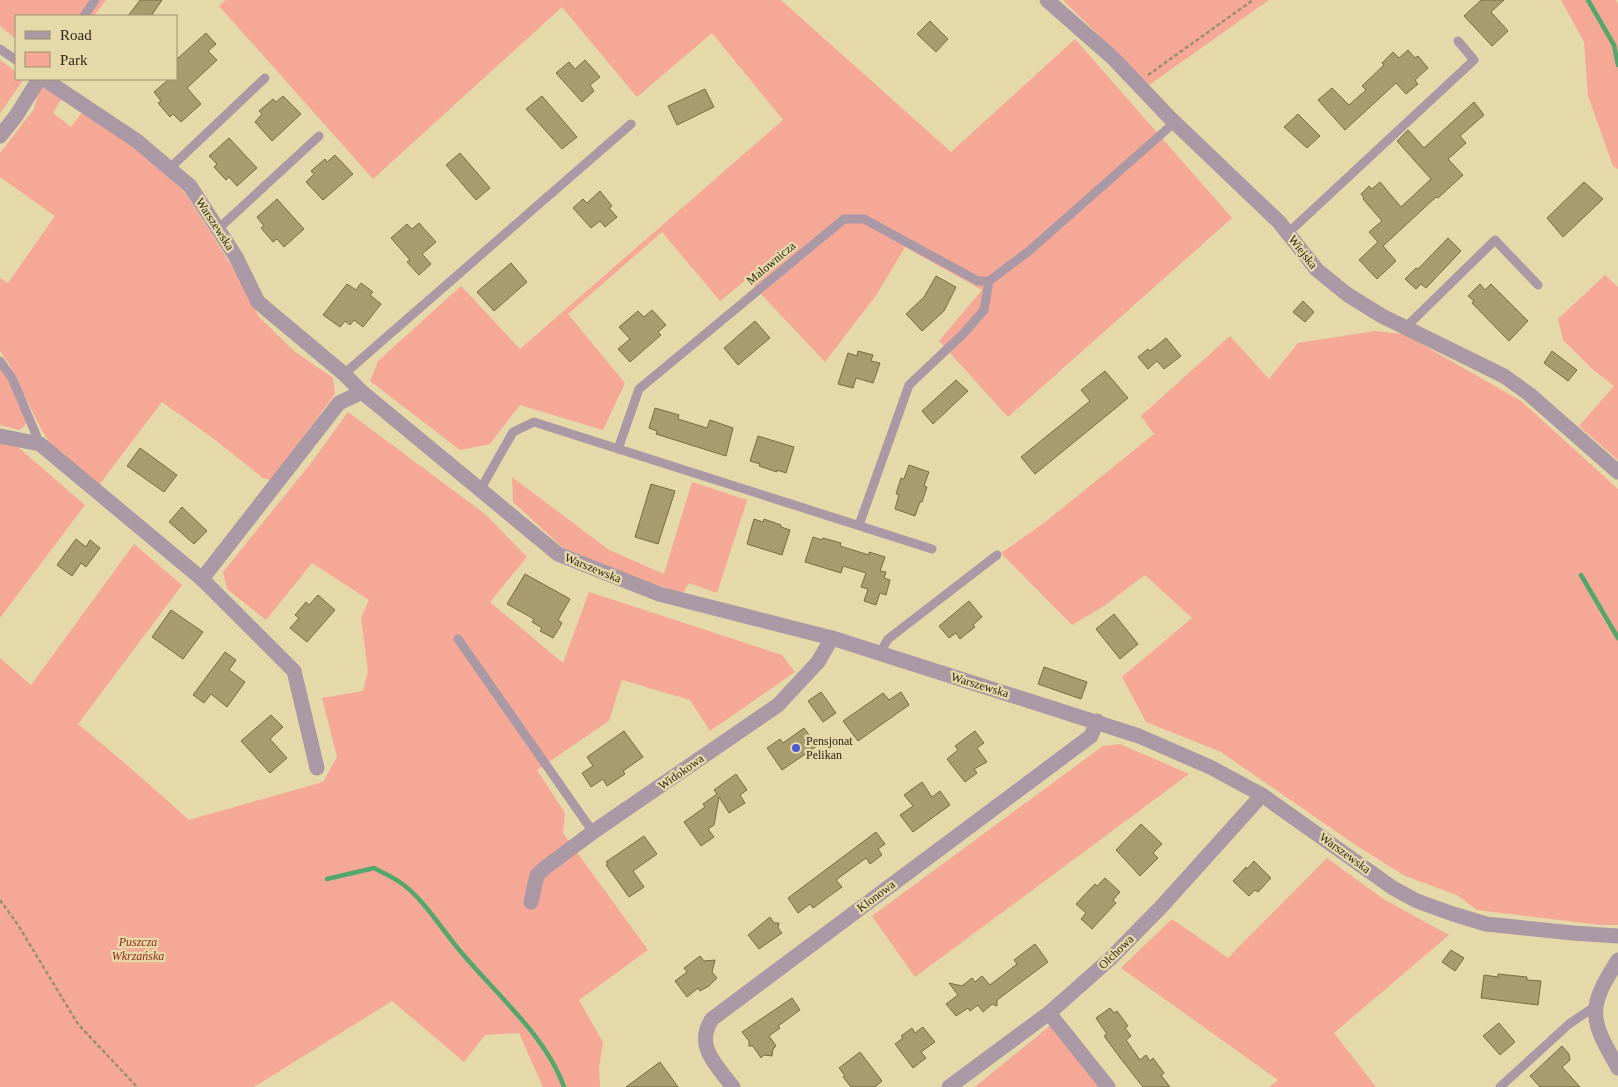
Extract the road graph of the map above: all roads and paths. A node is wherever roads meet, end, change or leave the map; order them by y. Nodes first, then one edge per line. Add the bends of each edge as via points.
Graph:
1 (96, 0) edge
2 (1048, 0) edge
3 (1254, 0) edge
4 (85, 15) edge
5 (1458, 41) dead end
6 (0, 49) edge
7 (15, 59) edge
8 (265, 78) dead end
9 (38, 80) edge
10 (46, 80) edge
11 (1137, 83) junction
12 (1175, 122) junction
13 (631, 124) dead end
14 (0, 136) edge
15 (319, 136) dead end
16 (170, 168) junction
17 (218, 229) junction
18 (1288, 232) junction
19 (989, 281) junction
20 (1538, 285) dead end
21 (1405, 328) junction
22 (0, 361) edge
23 (344, 374) junction
24 (362, 392) junction
25 (0, 436) edge
26 (40, 444) junction
27 (618, 449) junction
28 (1618, 472) edge
29 (480, 490) junction
30 (859, 525) junction
31 (932, 548) dead end
32 (997, 555) dead end
33 (202, 579) junction
34 (832, 638) junction
35 (458, 639) dead end
36 (878, 654) junction
37 (1097, 721) junction
38 (317, 768) dead end
39 (1262, 796) junction
40 (593, 832) junction
41 (0, 900) edge
42 (531, 902) dead end
43 (1618, 936) edge
44 (1618, 960) edge
45 (1597, 1004) junction
46 (1049, 1012) junction
47 (1618, 1068) edge
48 (137, 1087) edge
49 (733, 1087) edge
50 (949, 1087) edge
51 (1108, 1087) edge
52 (1500, 1087) edge

1 - 4 lane
2 - 11 street, Wiejska
3 - 11 path
5 - 18 lane via 1474,60
6 - 7 lane
8 - 16 lane
9 - 14 street
10 - 16 street, Warszewska via 137,141
11 - 12 street, Wiejska
12 - 18 street, Wiejska
12 - 19 lane via 1029,251
13 - 23 lane
15 - 17 lane
16 - 17 street, Warszewska via 190,186
17 - 23 street, Warszewska via 258,302
18 - 21 street, Wiejska via 1316,270 1348,295
19 - 27 lane, Malownicza via 978,281 864,218 844,219 638,389
19 - 30 lane via 984,310 909,385
20 - 21 lane via 1495,240
21 - 28 street, Wiejska via 1504,376
22 - 26 lane via 12,378
23 - 24 street, Warszewska
24 - 29 street, Warszewska
24 - 33 street via 339,403
25 - 26 street
26 - 33 street
27 - 29 lane via 534,422 514,432
27 - 30 lane
29 - 34 street, Warszewska via 558,554 659,594
30 - 31 lane
32 - 36 lane via 888,639
33 - 38 street via 294,671
34 - 36 street, Warszewska
34 - 40 street, Widokowa via 818,662 778,705
35 - 40 lane
36 - 37 street, Warszewska
37 - 39 street, Warszewska via 1180,753
37 - 49 street, Klonowa via 1090,736 712,1019 704,1037 706,1049
39 - 43 street, Warszewska via 1393,888 1417,900 1486,924
39 - 46 street, Olchowa via 1110,959
40 - 42 street, Widokowa via 537,875
41 - 48 path via 78,1024
44 - 45 street via 1605,981
45 - 47 street via 1596,1018
45 - 52 lane via 1569,1024
46 - 50 street, Olchowa
46 - 51 street

